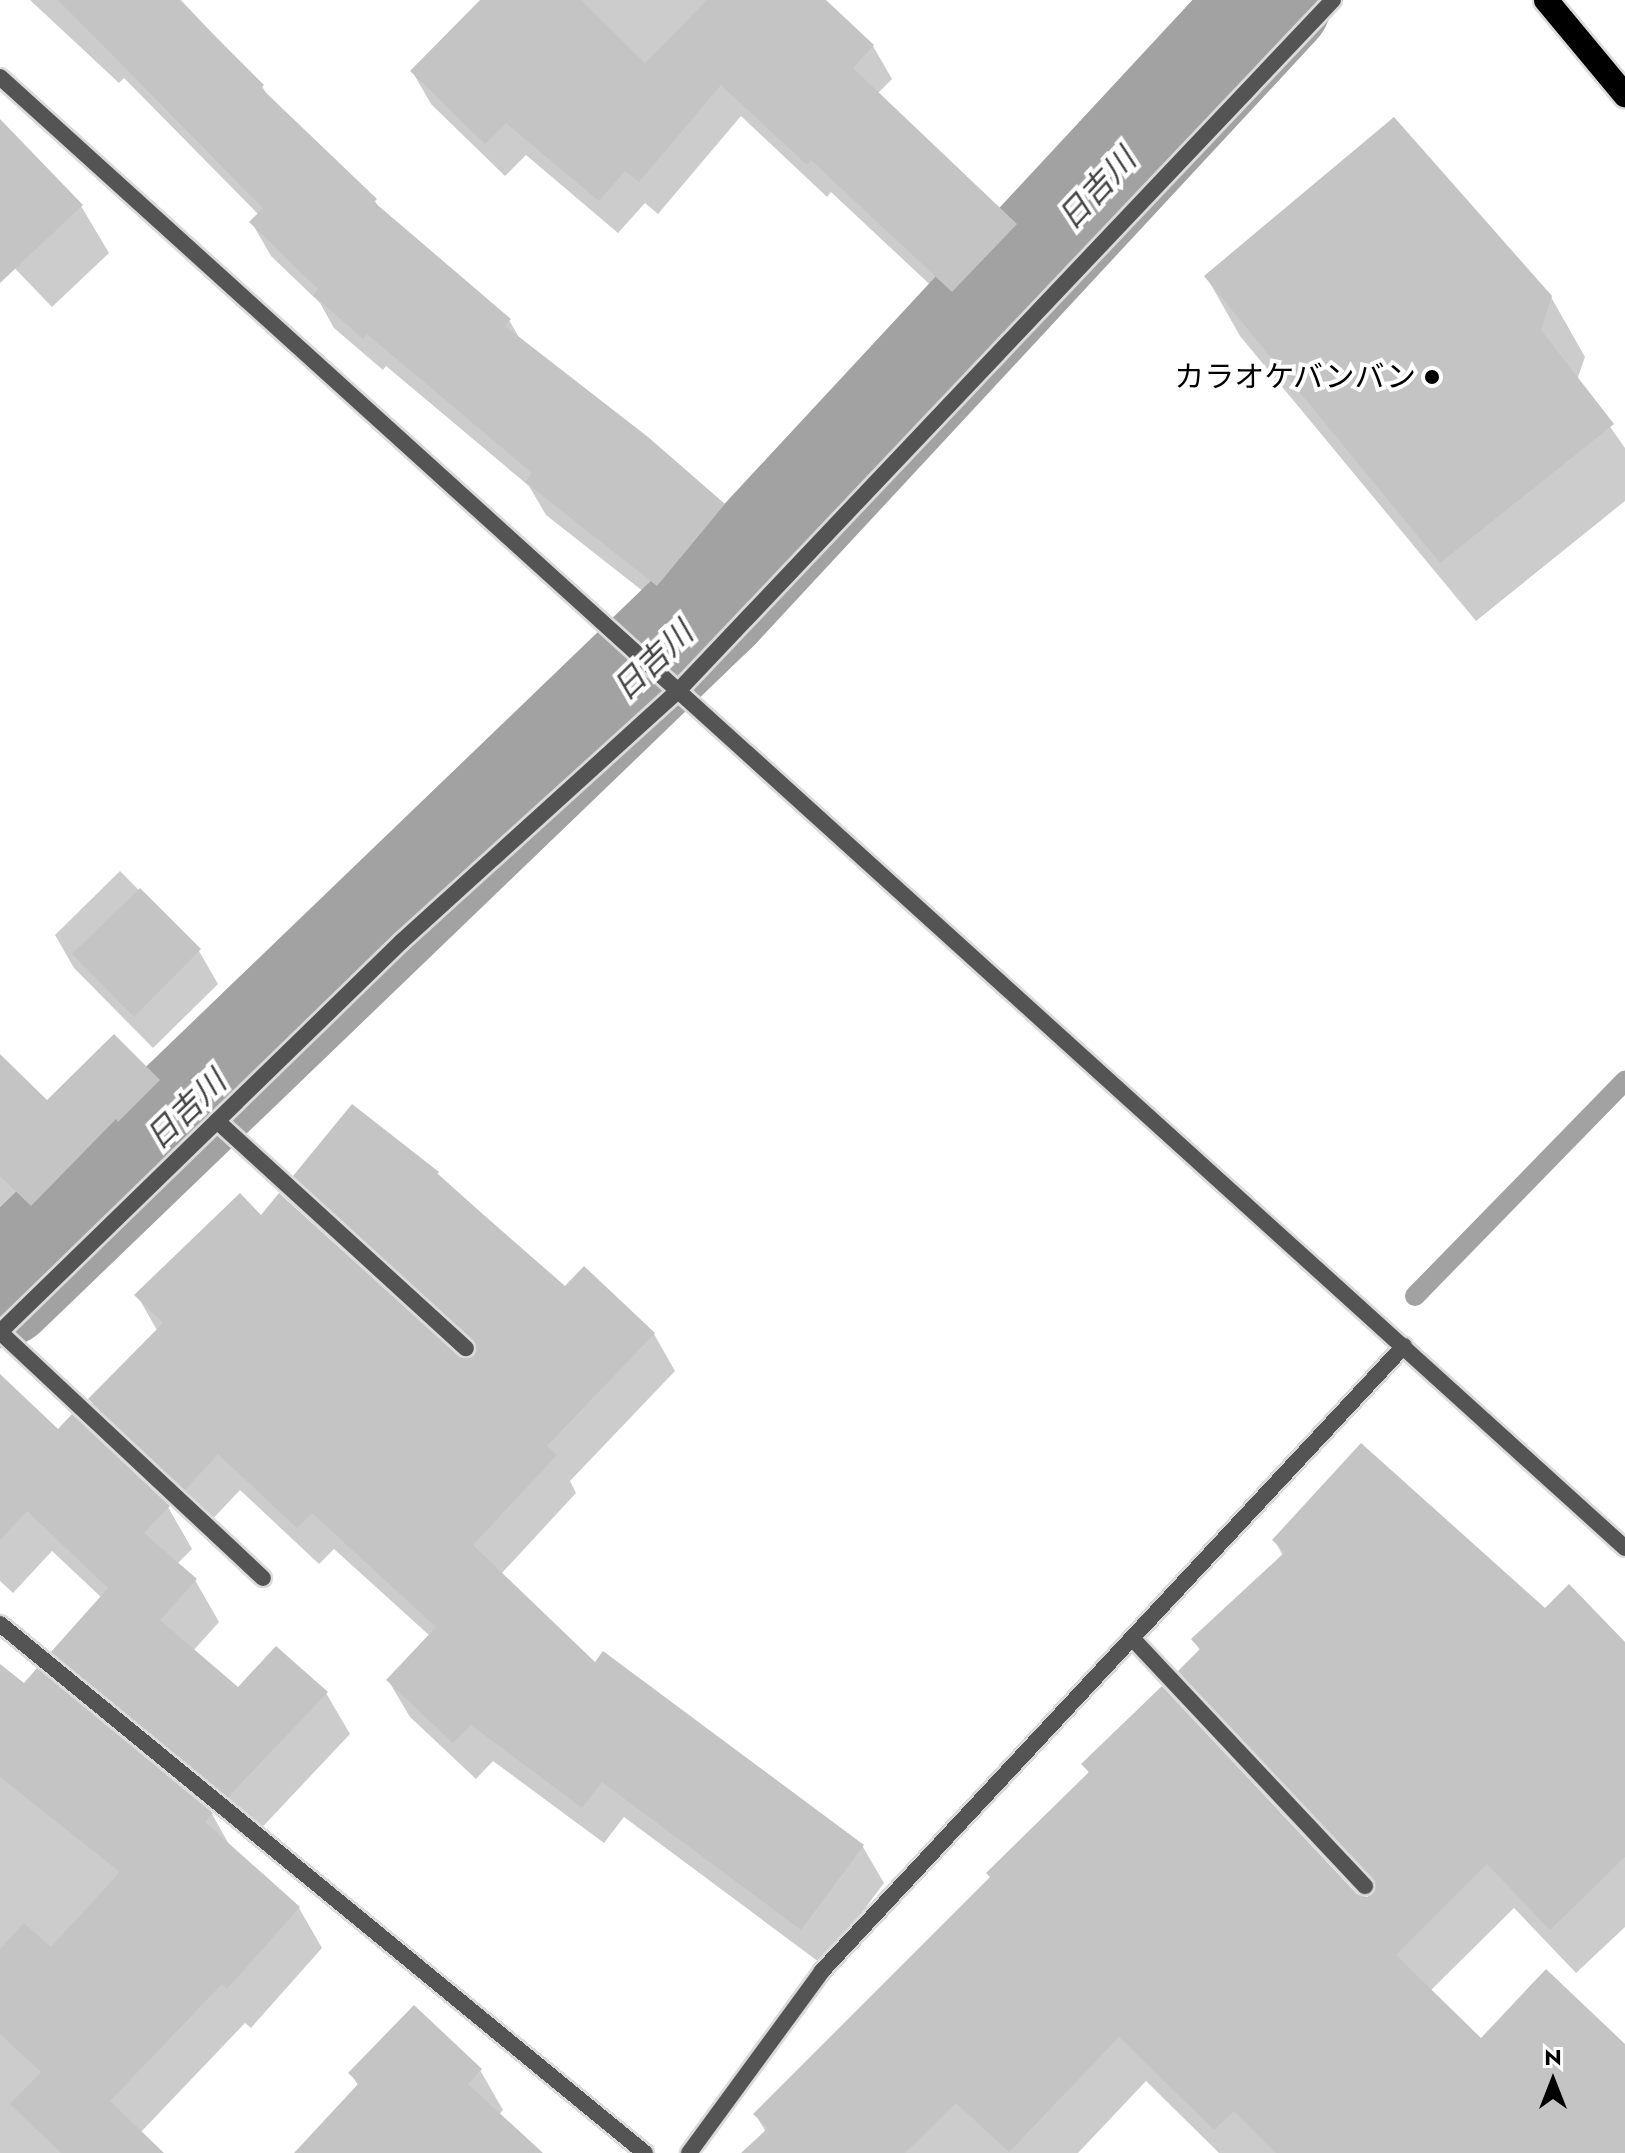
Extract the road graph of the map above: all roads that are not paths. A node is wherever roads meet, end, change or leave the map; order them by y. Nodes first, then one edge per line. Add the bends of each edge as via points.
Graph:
1 (1333, 0) edge
2 (1546, 0) edge
3 (0, 77) edge
4 (1625, 95) edge
5 (678, 691) junction
6 (217, 1121) junction
7 (0, 1332) edge
8 (1404, 1346) junction
9 (466, 1348) dead end
10 (1625, 1548) edge
11 (263, 1578) dead end
12 (0, 1624) edge
13 (1133, 1639) junction
14 (1365, 1886) dead end
15 (645, 2153) edge
16 (689, 2153) edge

1 - 5 street
2 - 4 highway
3 - 5 street
5 - 6 street via 401,942
5 - 8 street
6 - 7 street
6 - 9 street
7 - 11 street
8 - 10 street
8 - 13 street
12 - 15 street
13 - 14 street
13 - 16 street via 822,1971

